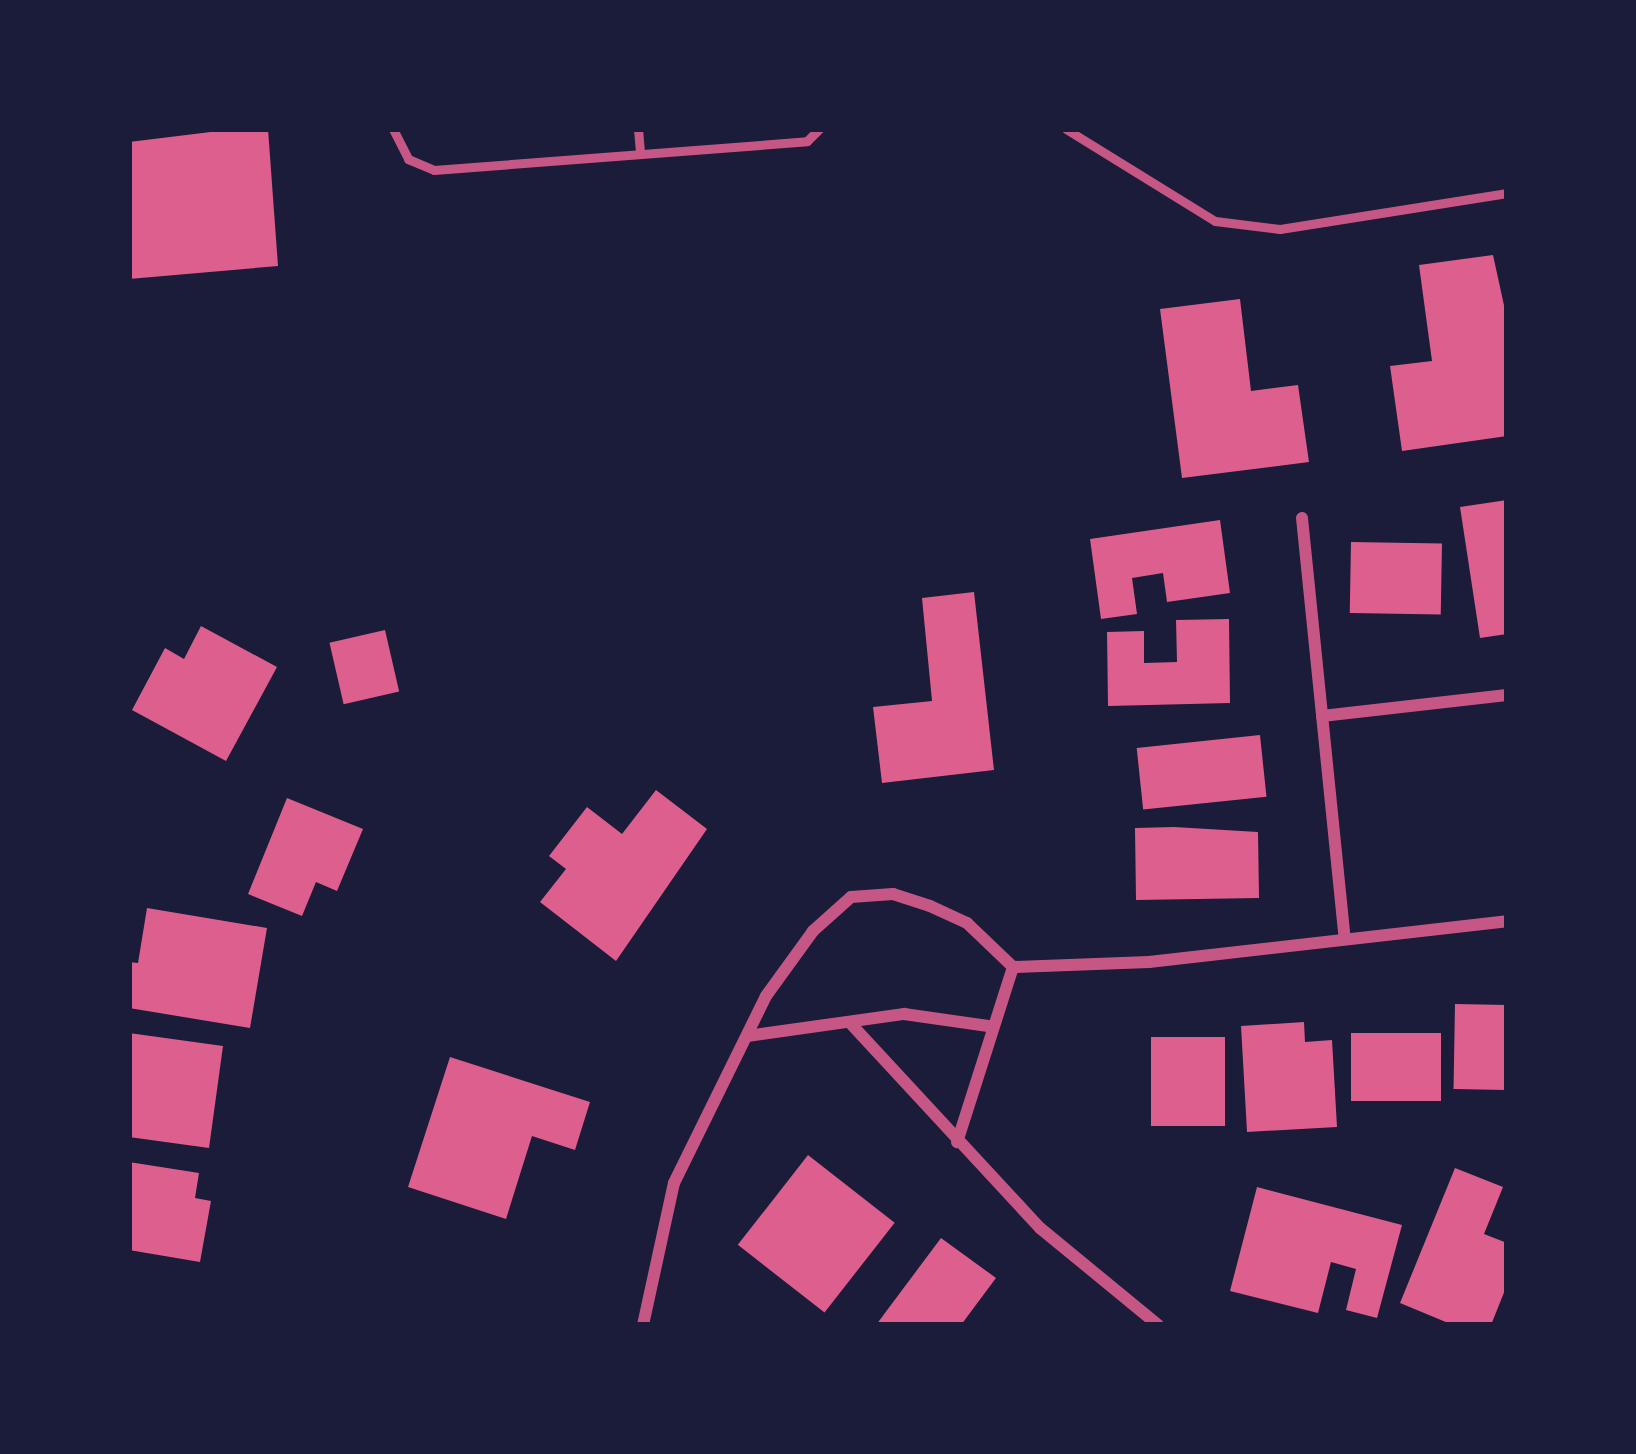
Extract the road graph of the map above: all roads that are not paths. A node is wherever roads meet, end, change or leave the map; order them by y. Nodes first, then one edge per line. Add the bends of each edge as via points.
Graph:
1 (393, 129) edge
2 (638, 129) edge
3 (819, 129) edge
4 (1066, 129) edge
5 (640, 154) junction
6 (1507, 194) edge
7 (1302, 518) dead end
8 (1507, 695) edge
9 (1322, 716) junction
10 (1507, 920) edge
11 (1344, 935) junction
12 (1013, 967) junction
13 (852, 1025) junction
14 (988, 1026) junction
15 (747, 1036) junction
16 (957, 1142) junction
17 (643, 1325) edge
18 (1158, 1325) edge

1 - 5 lane via 408,159 434,170
2 - 5 lane
3 - 5 lane via 807,141
4 - 6 lane via 1215,221 1280,230
7 - 9 street
8 - 9 street
9 - 11 street
10 - 11 street
11 - 12 street via 1148,962
12 - 14 street
12 - 15 street via 967,923 930,906 893,894 850,897 812,931
13 - 14 street via 904,1014
13 - 15 street
13 - 16 street
14 - 16 street
15 - 17 street via 674,1183
16 - 18 street via 1040,1228

